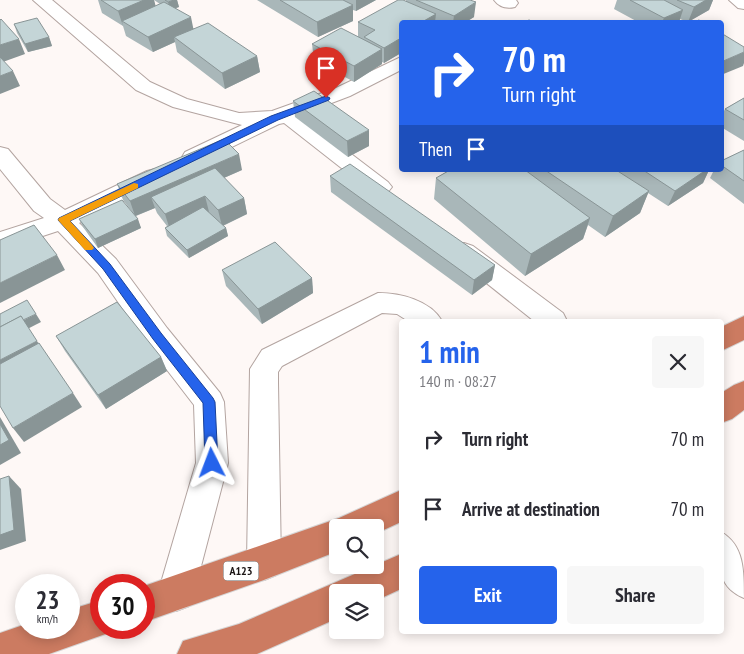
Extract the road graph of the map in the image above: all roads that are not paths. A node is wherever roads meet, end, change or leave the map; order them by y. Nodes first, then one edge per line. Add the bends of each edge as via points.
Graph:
1 (42, 0) edge
2 (738, 0) edge
3 (744, 4) edge
4 (399, 64) edge
5 (274, 118) junction
6 (0, 154) edge
7 (398, 201) edge
8 (63, 220) junction
9 (445, 237) edge
10 (0, 241) edge
11 (425, 319) edge
12 (550, 319) edge
13 (744, 327) edge
14 (724, 338) edge
15 (744, 394) edge
16 (724, 408) edge
17 (399, 507) edge
18 (372, 519) edge
19 (329, 538) edge
20 (724, 553) edge
21 (264, 563) junction
22 (399, 572) edge
23 (744, 580) edge
24 (372, 584) edge
25 (176, 593) junction
26 (155, 600) edge
27 (329, 604) edge
28 (90, 622) edge
29 (0, 652) edge
30 (196, 654) edge

1 - 5 street via 143,86 180,103 239,119
2 - 3 street
4 - 5 street via 343,92
5 - 7 street via 289,118
5 - 8 street
6 - 8 street via 42,205
8 - 10 street
8 - 25 street via 106,266 209,402 212,463
9 - 12 street
11 - 21 street via 406,305 378,303 272,358 264,369
13 - 14 highway
15 - 16 highway
17 - 18 highway
19 - 21 highway, A123
20 - 23 street
21 - 25 highway, A123
22 - 24 highway
25 - 26 highway, A123
27 - 30 highway via 241,642
28 - 29 highway

